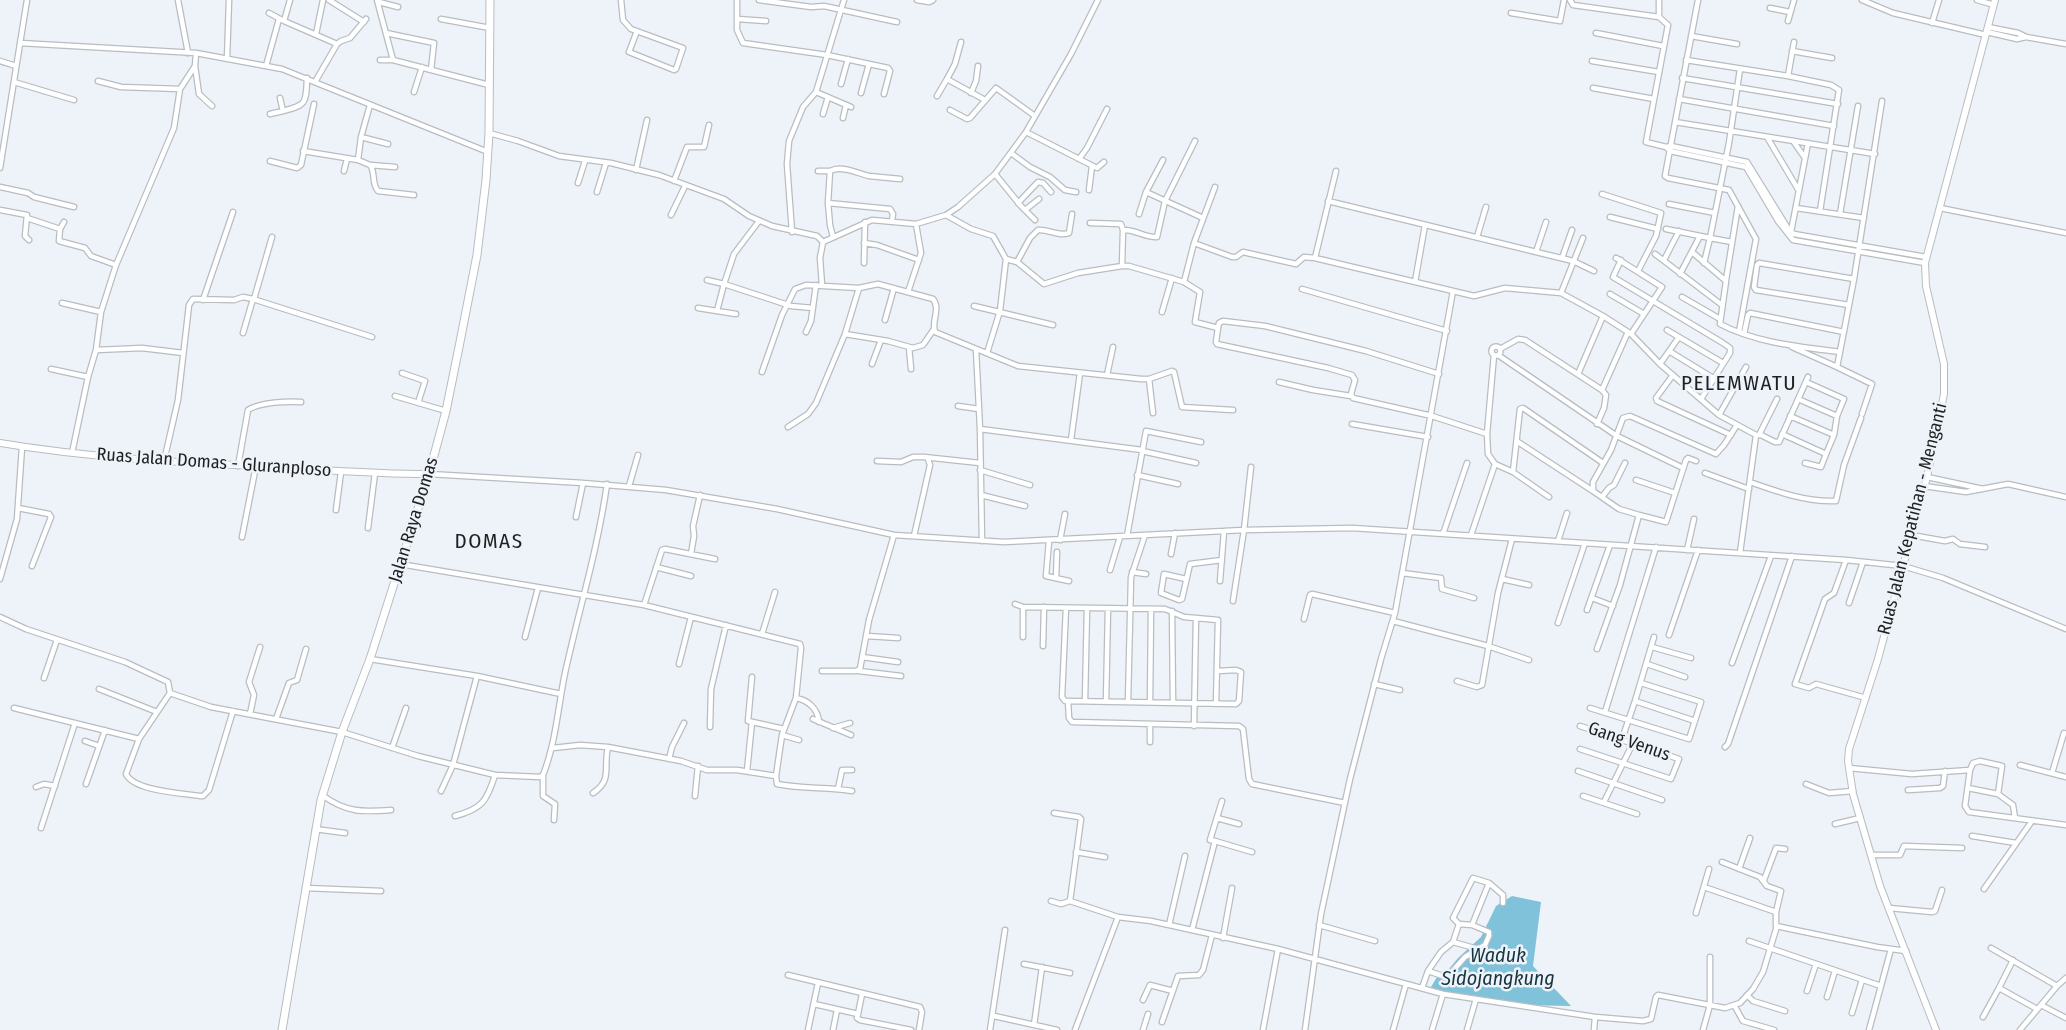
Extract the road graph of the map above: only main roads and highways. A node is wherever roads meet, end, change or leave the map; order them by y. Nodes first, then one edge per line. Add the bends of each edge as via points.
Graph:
1 (490, 0) edge
2 (1994, 2) edge
3 (0, 443) edge
4 (429, 474) junction
5 (282, 1030) edge
6 (1936, 1030) edge

1 - 4 highway, Jalan Raya Domas via 489,133 477,255 446,411
2 - 6 main road, Ruas Jalan Kepatihan - Menganti via 1925,260 1926,286 1944,364 1944,394 1927,477 1878,659 1849,749 1853,790 1880,886
3 - 4 main road, Ruas Jalan Domas - Gluranploso via 72,453 238,466
4 - 5 highway, Jalan Raya Domas via 322,795

